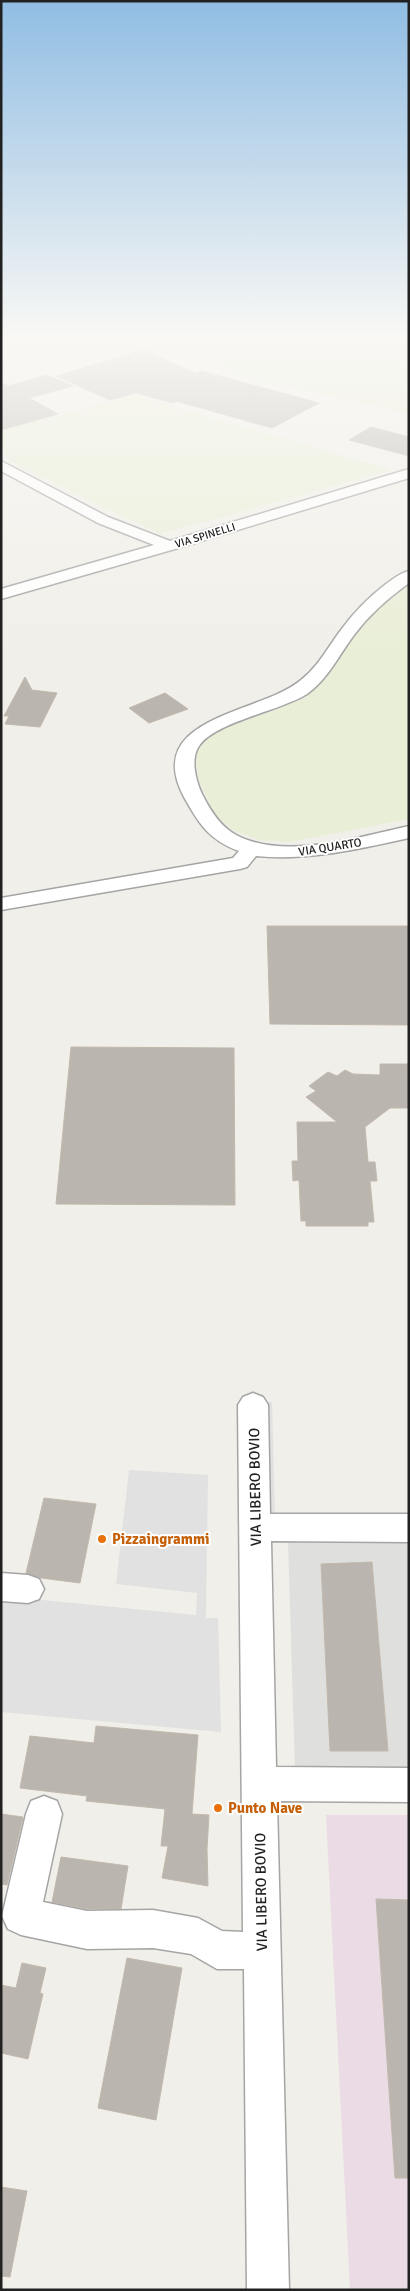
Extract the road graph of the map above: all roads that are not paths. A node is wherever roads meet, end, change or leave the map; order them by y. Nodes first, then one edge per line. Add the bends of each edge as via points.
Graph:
1 (1, 465) edge
2 (409, 473) edge
3 (169, 546) junction
4 (409, 576) edge
5 (1, 594) edge
6 (409, 832) edge
7 (251, 849) junction
8 (1, 904) edge
9 (253, 1404) dead end
10 (256, 1527) junction
11 (409, 1528) edge
12 (260, 1784) junction
13 (409, 1785) edge
14 (44, 1814) dead end
15 (261, 1951) junction
16 (268, 2290) edge

1 - 3 street via 103,520
2 - 3 street, VIA SPINELLI
3 - 5 street, VIA SPINELLI
4 - 7 street, VIA QUARTO via 371,605 354,623 302,690 204,732 191,744 185,757 186,776 204,819 229,841
6 - 7 street, VIA QUARTO via 297,852
7 - 8 street via 240,863
9 - 10 street, VIA LIBERO BOVIO
10 - 11 street
10 - 12 street, VIA LIBERO BOVIO
12 - 13 street
12 - 15 street, VIA LIBERO BOVIO
14 - 15 street via 21,1916 87,1930 153,1929 198,1937 217,1950
15 - 16 street, VIA LIBERO BOVIO

